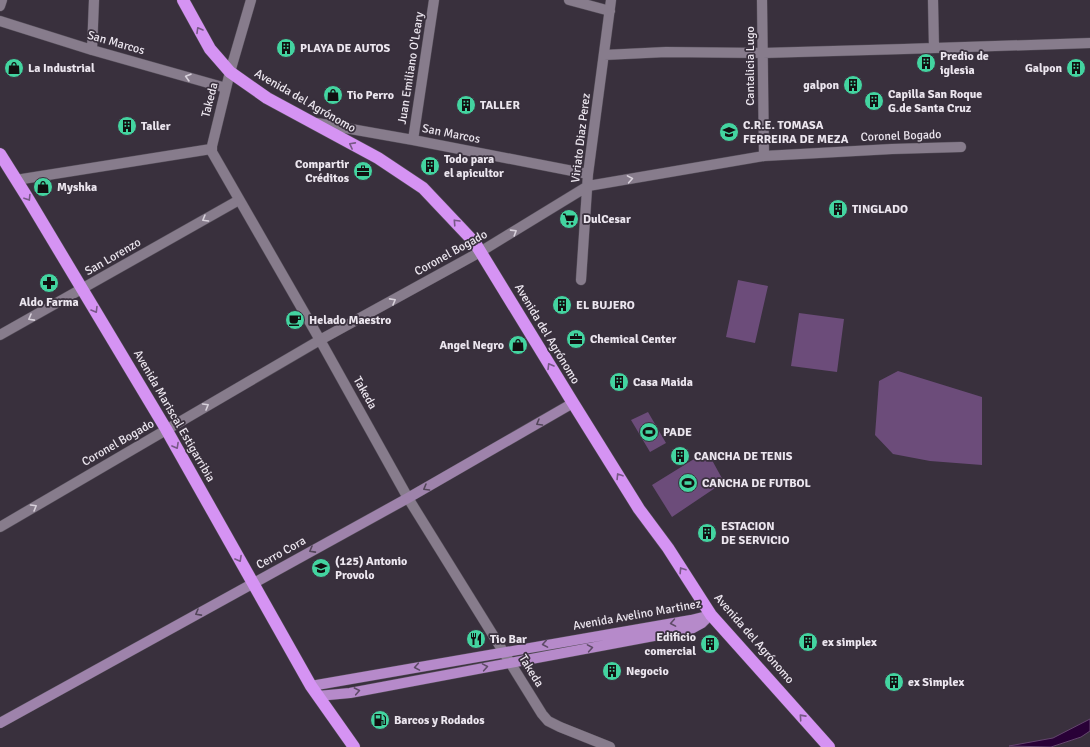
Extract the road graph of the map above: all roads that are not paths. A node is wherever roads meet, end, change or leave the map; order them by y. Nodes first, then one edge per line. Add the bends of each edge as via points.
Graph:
1 (2, 0) edge
2 (94, 0) edge
3 (183, 0) edge
4 (251, 0) edge
5 (434, 0) edge
6 (569, 0) edge
7 (611, 0) edge
8 (762, 0) edge
9 (933, 0) edge
10 (0, 6) edge
11 (610, 11) junction
12 (0, 21) edge
13 (1090, 43) edge
14 (934, 48) junction
15 (92, 50) junction
16 (763, 52) junction
17 (604, 55) junction
18 (230, 72) junction
19 (226, 88) junction
20 (308, 121) junction
21 (413, 140) junction
22 (961, 147) dead end
23 (211, 150) junction
24 (1, 156) edge
25 (764, 156) junction
26 (588, 174) junction
27 (16, 180) junction
28 (588, 186) junction
29 (239, 200) junction
30 (480, 252) junction
31 (580, 280) dead end
32 (82, 289) junction
33 (0, 335) edge
34 (320, 340) junction
35 (573, 403) junction
36 (166, 429) junction
37 (408, 498) junction
38 (0, 527) edge
39 (252, 583) junction
40 (711, 615) junction
41 (503, 651) junction
42 (511, 663) junction
43 (311, 686) junction
44 (318, 696) junction
45 (0, 723) edge
46 (354, 747) edge
47 (610, 747) edge
48 (829, 747) edge

1 - 10 street
2 - 15 street
18 -> 3 highway, Avenida del Agrónomo via 210,49
4 - 18 street, Takeda
5 - 21 street, Juan Emiliano O'Leary
6 - 11 street
7 - 11 street, Viriato Diaz Perez
8 - 16 street, Cantalicia Lugo
9 - 14 street
11 - 17 street, Viriato Diaz Perez
12 - 15 street, San Marcos
13 - 14 street
14 - 16 street
19 -> 15 street, San Marcos
16 - 17 street
16 - 25 street, Cantalicia Lugo
17 - 26 street, Viriato Diaz Perez
18 - 19 street, Takeda
18 - 20 highway, Avenida del Agrónomo via 267,98
19 - 23 street, Takeda
20 - 21 street, San Marcos
30 -> 20 highway, Avenida del Agrónomo via 475,243 423,188 378,158
21 - 26 street, San Marcos
22 - 25 street, Coronel Bogado
23 - 27 street
23 - 29 street, Takeda
24 - 27 highway, Avenida Mariscal Estigarribia
28 -> 25 street, Coronel Bogado
26 - 28 street, Viriato Diaz Perez
27 -> 32 highway, Avenida Mariscal Estigarribia
30 -> 28 street, Coronel Bogado
28 - 31 street, Viriato Diaz Perez
29 -> 32 street, San Lorenzo
29 - 34 street, Takeda
34 -> 30 street, Coronel Bogado
35 -> 30 highway, Avenida del Agrónomo
32 -> 33 street, San Lorenzo
32 -> 36 highway, Avenida Mariscal Estigarribia
36 -> 34 street, Coronel Bogado
34 - 37 street, Takeda
35 -> 37 street, Cerro Cora
40 -> 35 highway, Avenida del Agrónomo via 668,548 639,509
38 -> 36 street, Coronel Bogado
36 -> 39 highway, Avenida Mariscal Estigarribia
37 -> 39 street, Cerro Cora
37 - 41 street, Takeda
39 - 43 highway, Avenida Mariscal Estigarribia
39 -> 45 street, Cerro Cora
40 -> 41 main road, Avenida Avelino Martinez
42 -> 40 main road, Avenida Avelino Martinez via 691,629
48 -> 40 highway, Avenida del Agrónomo
41 - 42 street, Takeda
41 -> 43 main road, Avenida Avelino Martinez
44 -> 42 main road, Avenida Avelino Martinez
42 - 47 street, Takeda via 548,721
43 - 44 highway, Avenida Mariscal Estigarribia
44 - 46 highway, Avenida Mariscal Estigarribia

